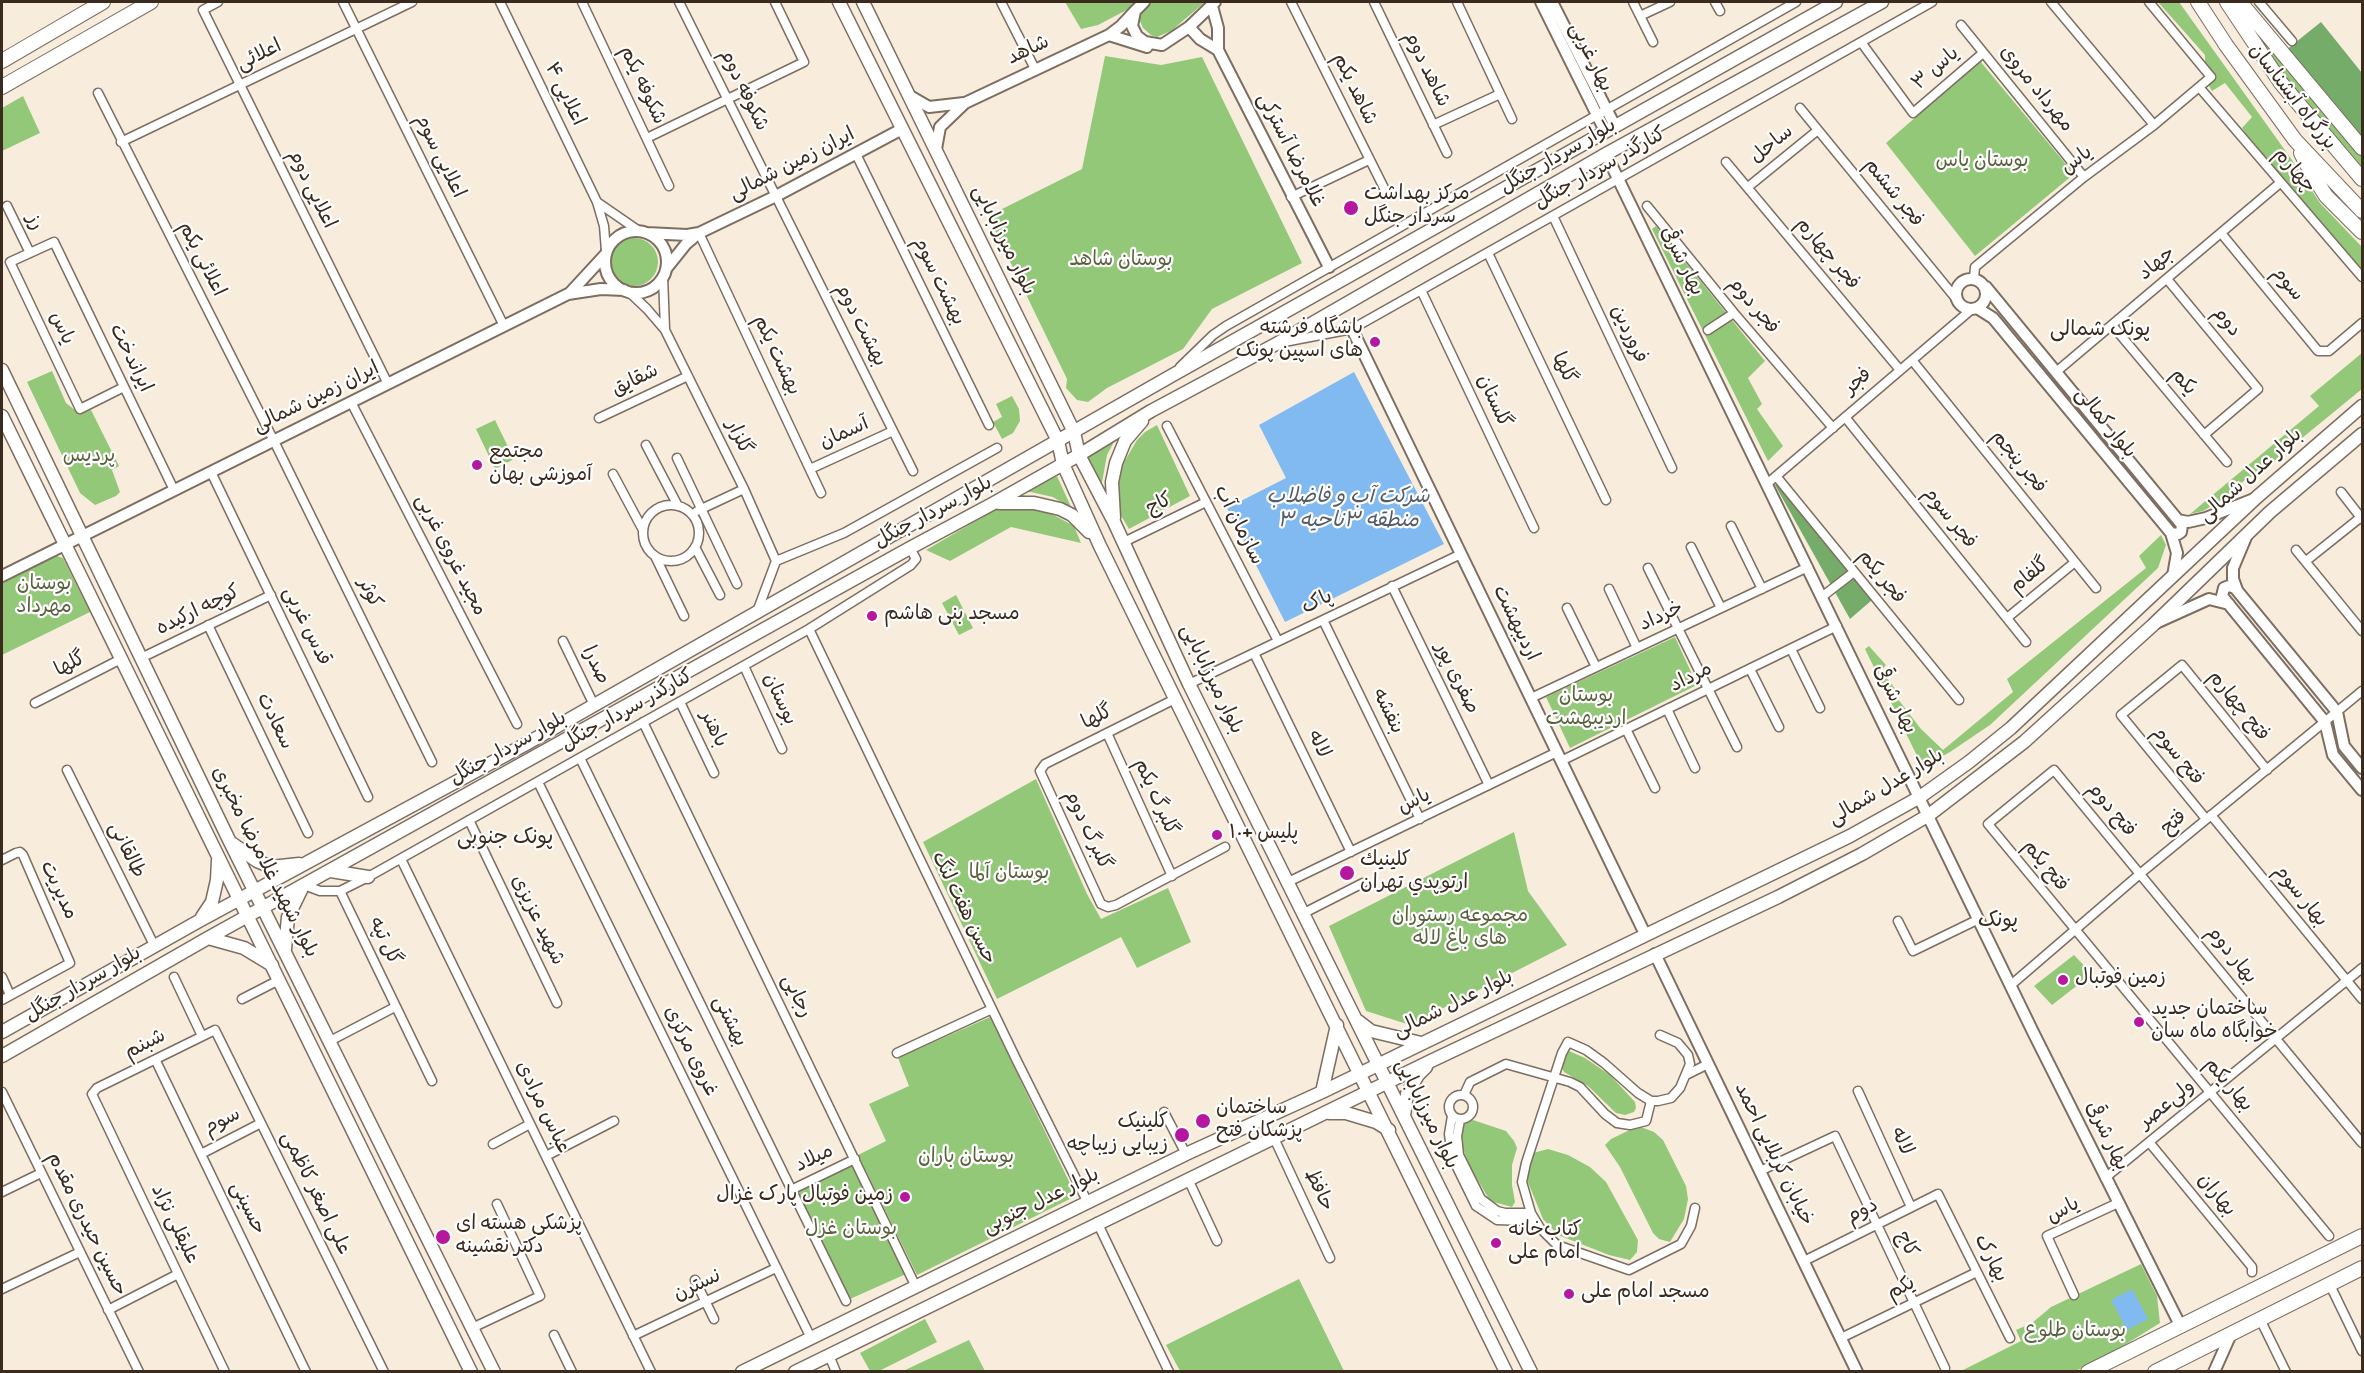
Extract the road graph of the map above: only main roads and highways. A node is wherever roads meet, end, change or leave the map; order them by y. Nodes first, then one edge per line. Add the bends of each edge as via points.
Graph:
1 (103, 2) edge
2 (151, 2) edge
3 (839, 2) edge
4 (863, 2) edge
5 (1836, 2) edge
6 (1882, 2) edge
7 (2198, 2) edge
8 (2227, 2) edge
9 (2240, 2) edge
10 (2, 61) edge
11 (2, 87) edge
12 (2295, 140) junction
13 (2362, 148) edge
14 (2362, 179) edge
15 (2362, 211) edge
16 (2362, 232) edge
17 (2, 370) edge
18 (2362, 406) edge
19 (1150, 411) junction
20 (2, 416) edge
21 (1074, 432) junction
22 (2362, 434) edge
23 (1058, 441) junction
24 (1079, 455) junction
25 (1063, 464) junction
26 (994, 503) junction
27 (1114, 522) junction
28 (1100, 546) junction
29 (229, 840) junction
30 (218, 856) junction
31 (306, 863) junction
32 (331, 871) junction
33 (368, 877) road end
34 (304, 885) junction
35 (255, 891) junction
36 (239, 899) junction
37 (264, 908) junction
38 (248, 917) junction
39 (199, 921) junction
40 (208, 938) junction
41 (285, 950) junction
42 (272, 965) junction
43 (1354, 1018) junction
44 (1337, 1024) junction
45 (2, 1032) edge
46 (1421, 1043) junction
47 (2, 1056) edge
48 (1433, 1060) junction
49 (1378, 1064) junction
50 (1360, 1073) junction
51 (1387, 1082) junction
52 (1369, 1091) junction
53 (1322, 1092) junction
54 (1324, 1113) junction
55 (1404, 1116) junction
56 (1389, 1131) junction
57 (2362, 1236) edge
58 (2362, 1268) edge
59 (471, 1371) edge
60 (494, 1371) edge
61 (742, 1371) edge
62 (795, 1371) edge
63 (1506, 1371) edge
64 (1531, 1371) edge
65 (2088, 1371) edge
66 (2155, 1371) edge

1 - 10 highway
2 - 11 highway
3 - 23 main road, بلوار میرزابابایی
4 - 21 main road, بلوار میرزابابایی
5 - 21 main road, بلوار سردار جنگل
6 - 19 main road, بلوار سردار جنگل via 1606,154 1278,343
7 - 12 highway, بزرگراه آبشناسان
8 - 14 highway, بزرگراه آبشناسان via 2281,83
9 - 13 highway
12 - 15 highway, بزرگراه آبشناسان
12 - 16 highway via 2326,196
17 - 29 main road, بلوار شهید غلامرضا مخبری
18 - 46 main road, بلوار عدل شمالی via 2257,497 2011,728 1920,797 1850,836
19 - 24 main road, بلوار سردار جنگل
19 - 27 main road via 1125,441 1116,463 1112,482
20 - 30 main road, بلوار شهید غلامرضا مخبری
21 - 23 main road, بلوار سردار جنگل
21 - 24 main road, بلوار میرزابابایی
22 - 48 main road, بلوار عدل شمالی via 2248,533 2024,742 1929,815 1789,892
23 - 25 main road, بلوار میرزابابایی
23 - 31 main road, بلوار سردار جنگل via 594,705
24 - 25 main road, بلوار سردار جنگل
24 - 27 main road, بلوار میرزابابایی
25 - 26 main road, بلوار سردار جنگل
25 - 28 main road, بلوار میرزابابایی
26 - 28 main road via 1034,503 1060,509 1083,524
26 - 32 main road, بلوار سردار جنگل
27 - 43 main road, بلوار میرزابابایی via 1189,684
28 - 44 main road, بلوار میرزابابایی
29 - 31 main road via 244,853 272,867
29 - 35 main road, بلوار شهید غلامرضا مخبری
30 - 36 main road, بلوار شهید غلامرضا مخبری
30 - 39 main road via 212,902
31 - 35 main road, بلوار سردار جنگل
32 - 33 main road
32 - 34 main road, بلوار سردار جنگل
34 - 37 main road, بلوار سردار جنگل
34 - 41 main road via 288,916
35 - 36 main road, بلوار سردار جنگل
35 - 37 main road, بلوار شهید غلامرضا مخبری
36 - 38 main road, بلوار شهید غلامرضا مخبری
36 - 39 main road, بلوار سردار جنگل
37 - 38 main road, بلوار سردار جنگل
37 - 41 main road, بلوار شهید غلامرضا مخبری
38 - 40 main road, بلوار سردار جنگل
38 - 42 main road, بلوار شهید غلامرضا مخبری
39 - 45 main road, بلوار سردار جنگل
40 - 42 main road via 244,948
40 - 47 main road, بلوار سردار جنگل
41 - 60 main road, بلوار شهید غلامرضا مخبری
42 - 59 main road, بلوار شهید غلامرضا مخبری
43 - 46 main road via 1371,1030
43 - 49 main road, بلوار میرزابابایی
44 - 50 main road, بلوار میرزابابایی
44 - 53 main road
46 - 49 main road, بلوار عدل شمالی
48 - 51 main road, بلوار عدل شمالی
48 - 55 main road via 1407,1094
49 - 50 main road, بلوار عدل شمالی
49 - 51 main road, بلوار میرزابابایی
50 - 52 main road, بلوار میرزابابایی
50 - 53 main road, بلوار عدل جنوبی
51 - 52 main road, بلوار عدل شمالی
51 - 55 main road, بلوار میرزابابایی
52 - 54 main road, بلوار عدل جنوبی
52 - 56 main road, بلوار میرزابابایی
53 - 61 main road, بلوار عدل جنوبی via 1186,1154
54 - 56 main road via 1346,1113 1376,1122
54 - 62 main road, بلوار عدل جنوبی
55 - 64 main road, بلوار میرزابابایی
56 - 63 main road, بلوار میرزابابایی
57 - 65 highway
58 - 66 highway

